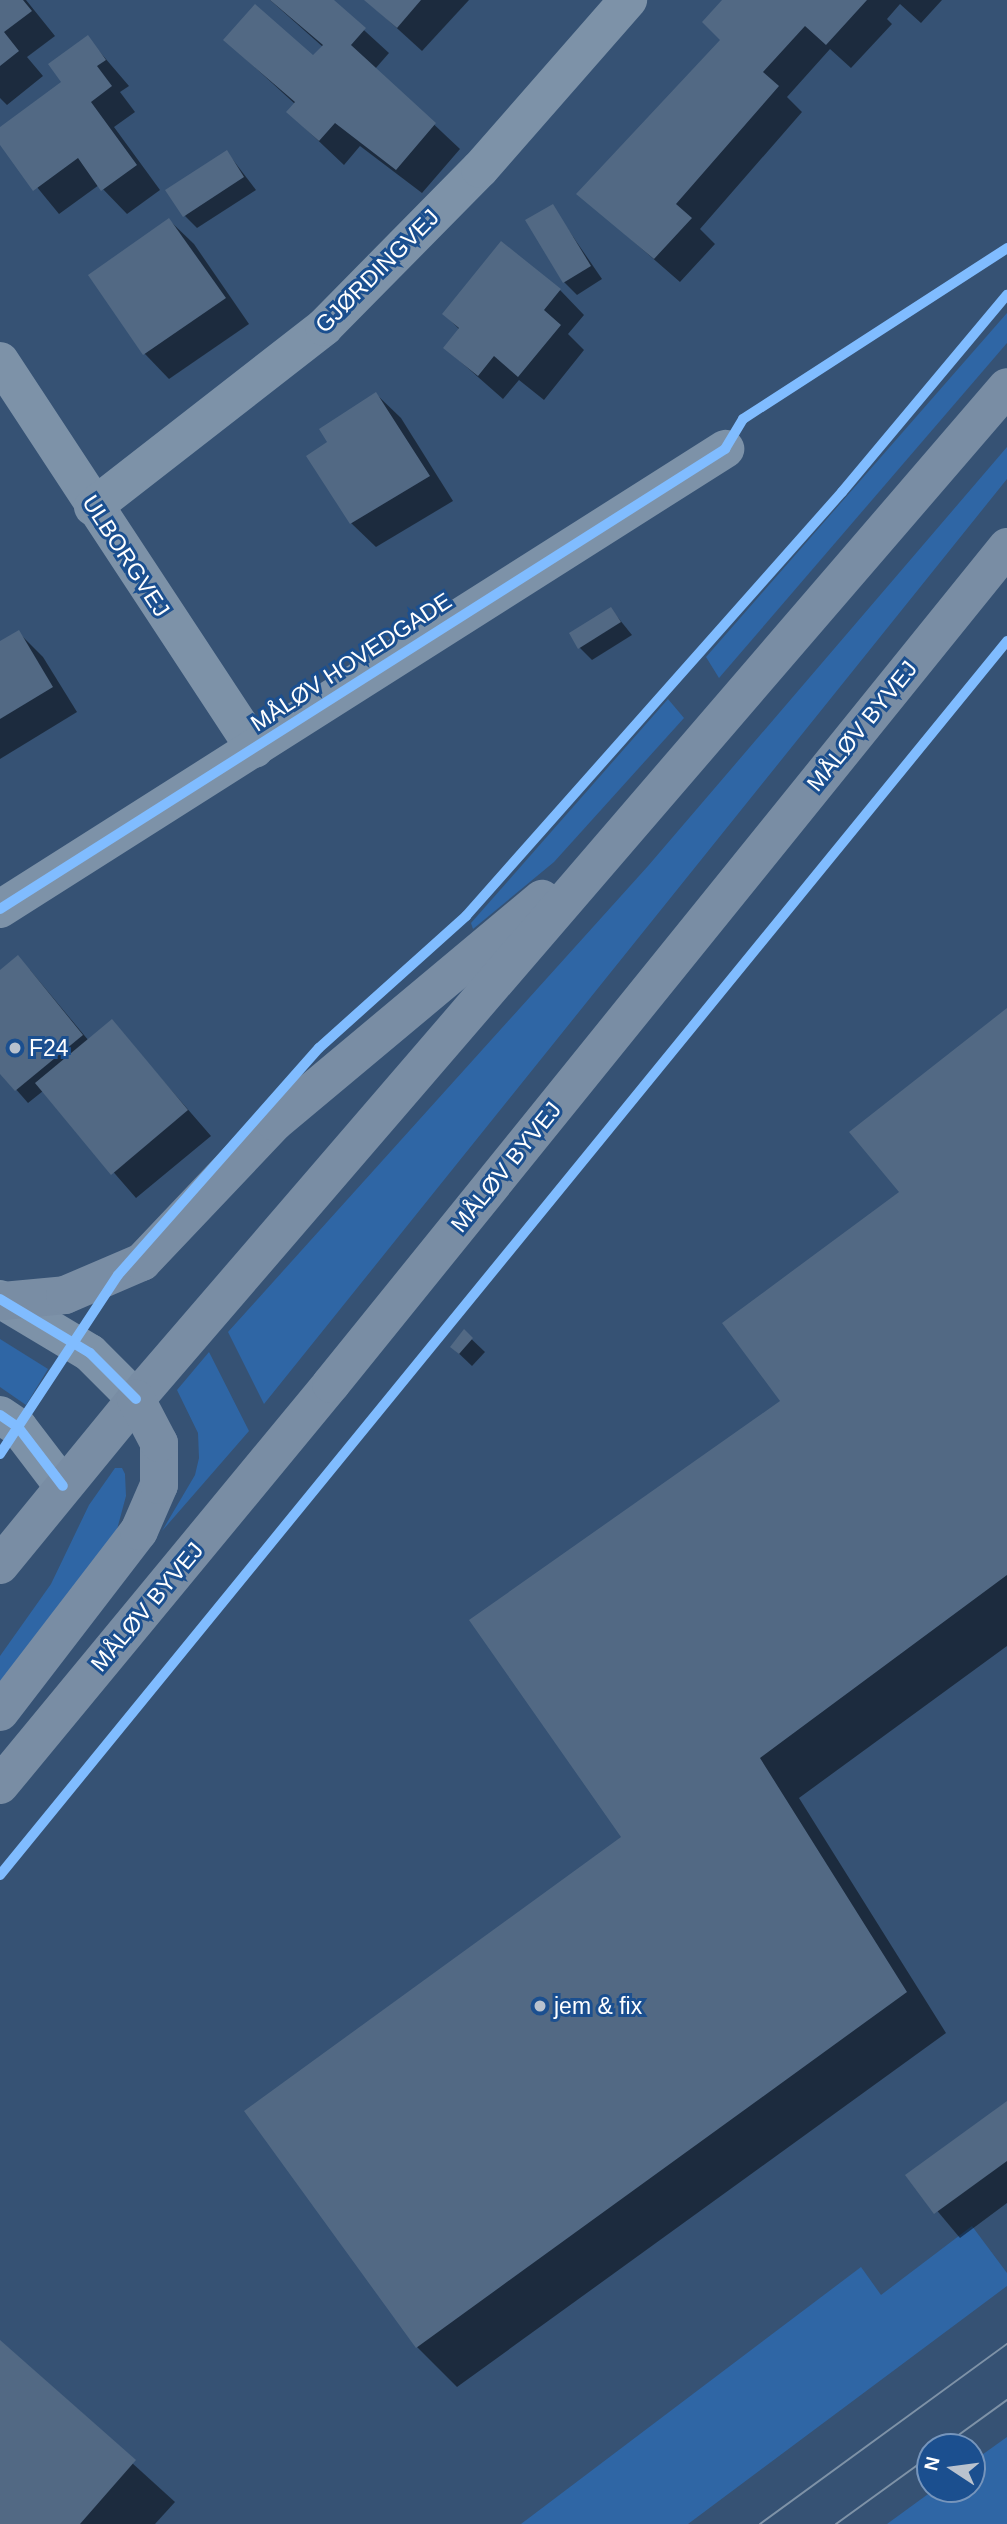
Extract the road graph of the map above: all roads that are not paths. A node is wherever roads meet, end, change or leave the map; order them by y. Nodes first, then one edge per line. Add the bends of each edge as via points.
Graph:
1 (628, 0) edge
2 (0, 361) edge
3 (1007, 387) edge
4 (724, 449) dead end
5 (93, 507) junction
6 (1007, 547) edge
7 (255, 749) junction
8 (625, 831) junction
9 (0, 909) edge
10 (2, 1300) edge
11 (136, 1399) junction
12 (0, 1415) edge
13 (63, 1486) junction
14 (8, 1556) edge
15 (0, 1591) edge
16 (0, 1712) edge
17 (0, 1785) edge

1 - 5 street, GJØRDINGVEJ via 480,169 324,327
2 - 5 street, ULBORGVEJ
3 - 8 main road
4 - 7 street, MÅLØV HOVEDGADE
5 - 7 street, ULBORGVEJ
6 - 17 main road, MÅLØV BYVEJ via 331,1384
7 - 9 street, MÅLØV HOVEDGADE
8 - 10 main road via 275,1122 142,1262 65,1295
8 - 11 main road
10 - 11 street via 90,1353
11 - 13 main road
11 - 16 main road via 159,1443 159,1485 139,1531
12 - 13 street via 18,1427
13 - 14 main road
14 - 15 main road

